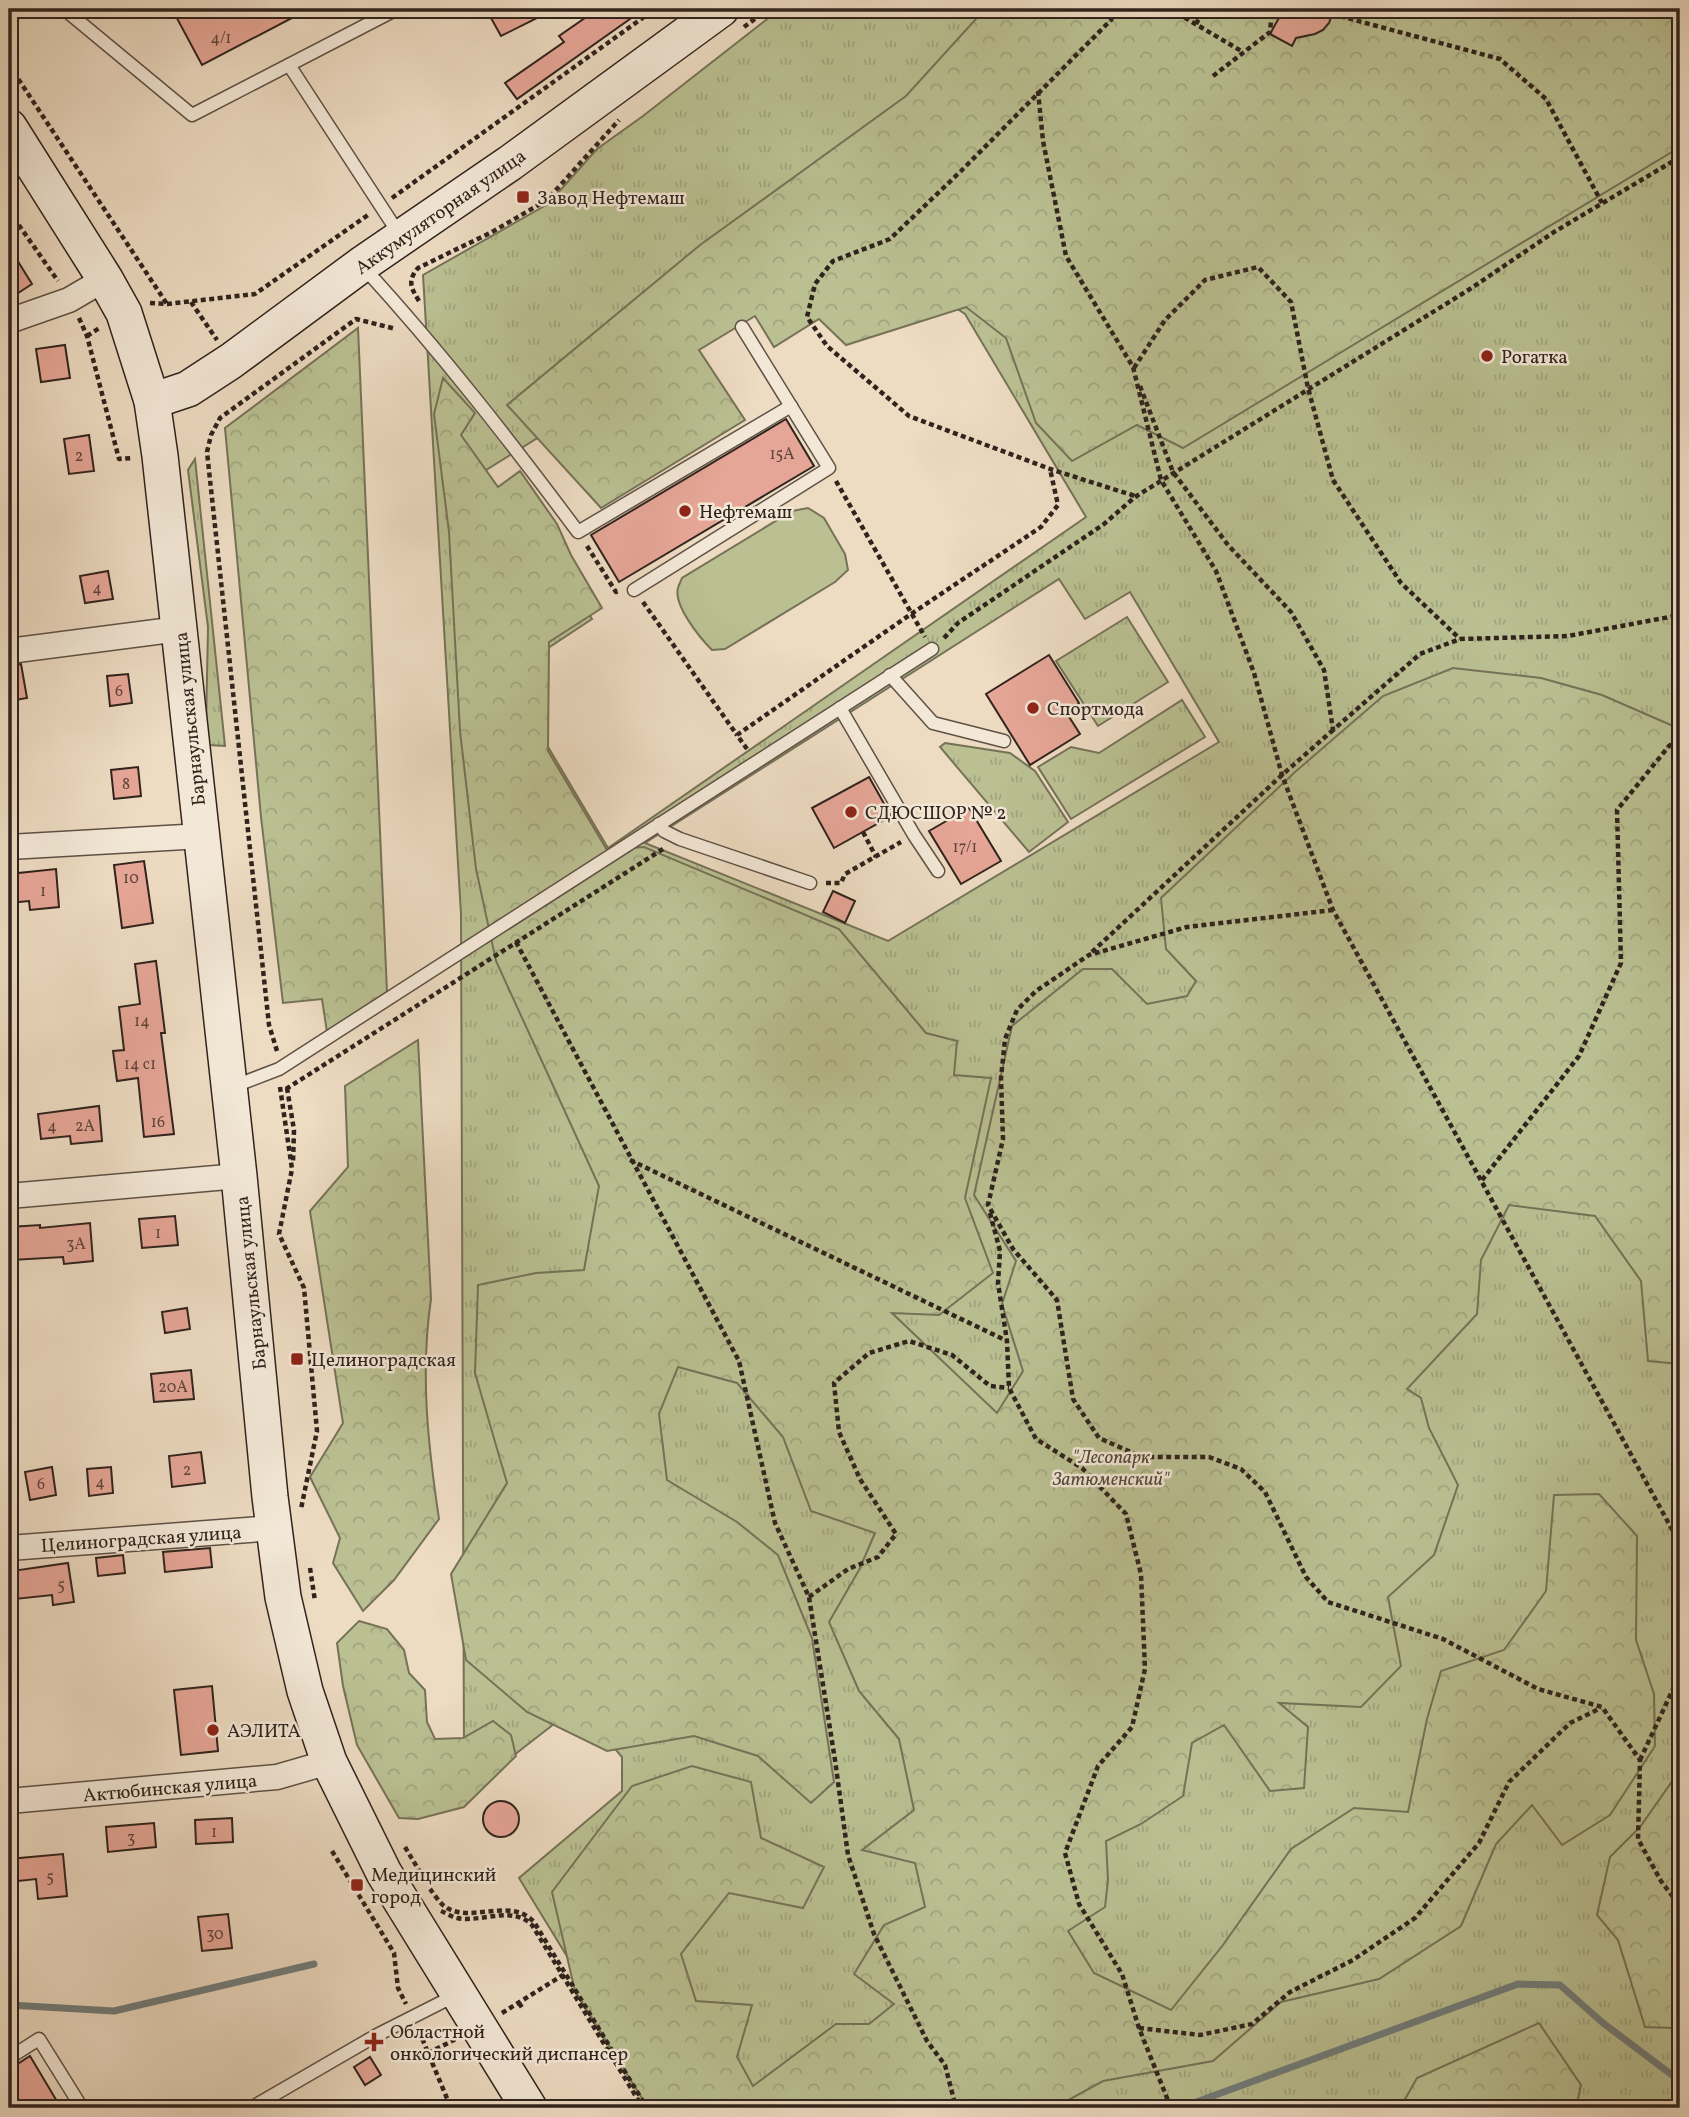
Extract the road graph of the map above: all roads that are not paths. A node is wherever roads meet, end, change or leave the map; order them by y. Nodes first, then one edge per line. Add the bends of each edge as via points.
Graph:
1 (64, 9) edge
2 (397, 9) edge
3 (729, 21) edge
4 (289, 65) junction
5 (9, 127) edge
6 (401, 237) junction
7 (362, 265) junction
8 (105, 279) junction
9 (9, 321) edge
10 (742, 327) dead end
11 (152, 401) junction
12 (791, 406) junction
13 (634, 590) road end
14 (178, 629) junction
15 (932, 649) road end
16 (9, 651) edge
17 (890, 675) junction
18 (840, 708) junction
19 (1004, 741) dead end
20 (659, 824) junction
21 (202, 836) junction
22 (9, 847) edge
23 (938, 871) dead end
24 (810, 883) road end
25 (228, 1088) junction
26 (240, 1176) junction
27 (9, 1196) edge
28 (292, 1518) junction
29 (9, 1548) edge
30 (329, 1762) junction
31 (9, 1801) edge
32 (458, 1993) junction
33 (9, 2058) edge
34 (82, 2108) edge
35 (251, 2108) edge
36 (529, 2108) edge

1 - 4 lane via 192,115
2 - 4 lane
3 - 6 street, Аккумуляторная улица
4 - 6 lane
5 - 8 street, Барнаульская улица
6 - 7 street, Аккумуляторная улица
7 - 11 street, Аккумуляторная улица via 210,375
7 - 12 lane via 437,351 578,532
8 - 9 street via 69,300
8 - 11 street, Барнаульская улица via 124,313
10 - 12 lane
11 - 14 street, Барнаульская улица
12 - 13 lane via 829,468
14 - 16 street
14 - 21 street, Барнаульская улица
15 - 17 lane
17 - 18 lane
17 - 19 lane via 933,723
18 - 20 lane
18 - 23 lane
20 - 24 lane via 680,839
20 - 25 lane via 279,1069
21 - 22 street
21 - 25 street, Барнаульская улица
25 - 26 street, Барнаульская улица
26 - 27 street
26 - 28 street, Барнаульская улица
28 - 29 street, Целиноградская улица
28 - 30 street, Барнаульская улица via 283,1597 305,1691
30 - 31 street, Актюбинская улица via 277,1777
30 - 32 street, Барнаульская улица via 384,1873
32 - 35 lane
32 - 36 street, Барнаульская улица
33 - 34 lane via 39,2039

